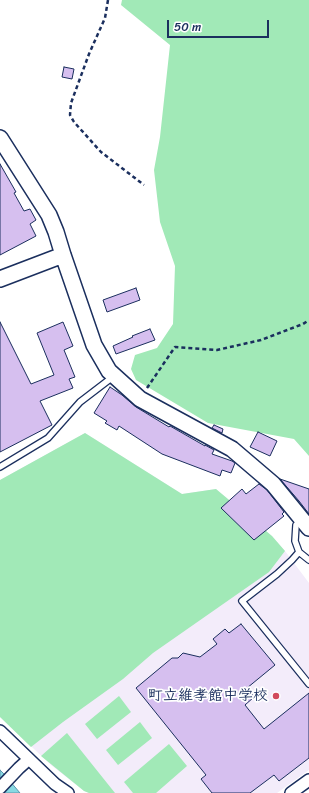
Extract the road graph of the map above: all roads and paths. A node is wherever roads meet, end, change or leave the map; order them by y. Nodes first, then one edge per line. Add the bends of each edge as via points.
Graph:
1 (108, 0) edge
2 (0, 138) edge
3 (144, 185) dead end
4 (62, 255) junction
5 (0, 279) edge
6 (309, 320) edge
7 (114, 376) junction
8 (140, 399) junction
9 (0, 467) edge
10 (305, 524) edge
11 (298, 552) junction
12 (309, 560) edge
13 (309, 684) edge
14 (0, 732) edge
15 (29, 759) junction
16 (309, 780) edge
17 (0, 788) edge
18 (68, 793) edge
19 (291, 793) edge

1 - 3 path via 105,18 89,54 71,104 70,115 101,152
2 - 4 street via 49,215
4 - 5 street
4 - 7 street via 94,346
6 - 8 path via 261,340 217,350 175,347
7 - 8 street
7 - 9 lane via 80,402 48,438
8 - 10 street via 232,449 273,484
10 - 11 lane via 296,525 295,541
11 - 12 lane
11 - 13 lane via 277,574 242,601
14 - 15 street
15 - 17 street
15 - 18 street
16 - 19 street

